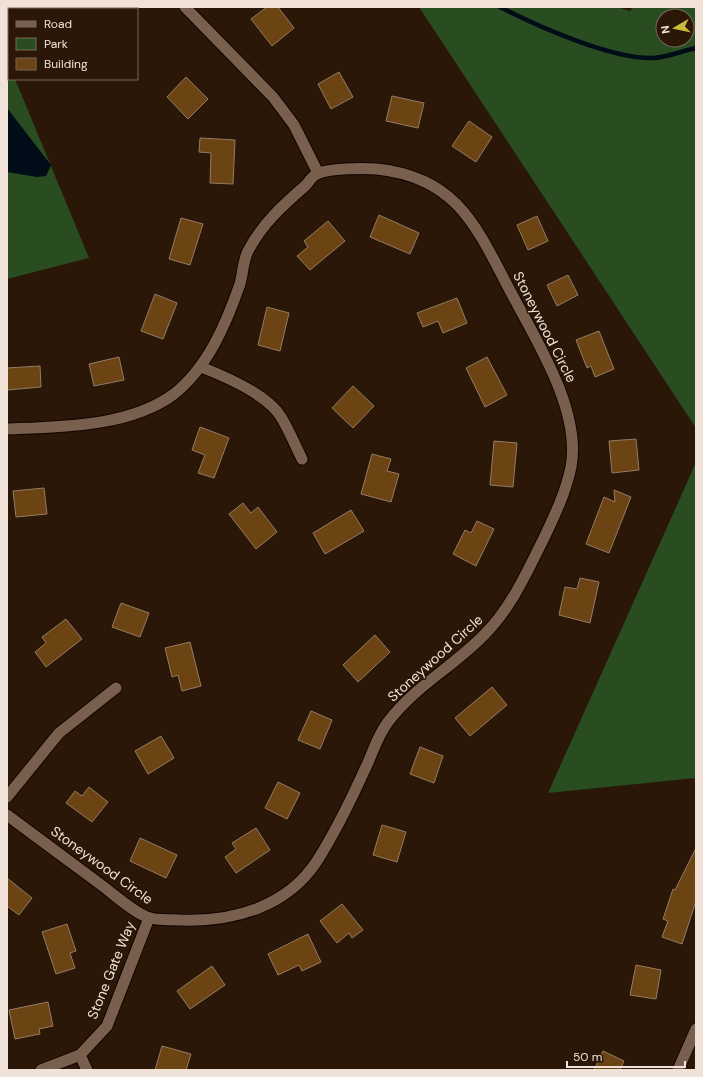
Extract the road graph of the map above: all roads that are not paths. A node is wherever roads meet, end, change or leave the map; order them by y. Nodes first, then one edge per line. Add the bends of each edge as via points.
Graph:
1 (185, 7) edge
2 (318, 173) junction
3 (201, 367) junction
4 (7, 429) edge
5 (302, 459) dead end
6 (116, 688) dead end
7 (7, 797) edge
8 (7, 815) edge
9 (149, 918) junction
10 (696, 1029) edge
11 (80, 1054) junction
12 (41, 1070) edge
13 (87, 1070) edge
14 (678, 1070) edge

1 - 2 street via 273,97 294,125
2 - 3 street via 271,217 246,254 242,278 225,321
2 - 9 street, Stoneywood Circle via 357,168 401,172 419,178 448,195 460,206 484,241 560,389 571,428 571,467 553,517 513,600 480,639 436,675 388,721 348,808 315,865 302,881 267,905 221,920
3 - 4 street via 172,395 138,413 95,424
3 - 5 street via 229,378 259,396 281,416
6 - 7 street via 59,733
8 - 9 street, Stoneywood Circle
9 - 11 street, Stone Gate Way via 107,1026
10 - 14 street
11 - 12 street, Stone Gate Way
11 - 13 street

